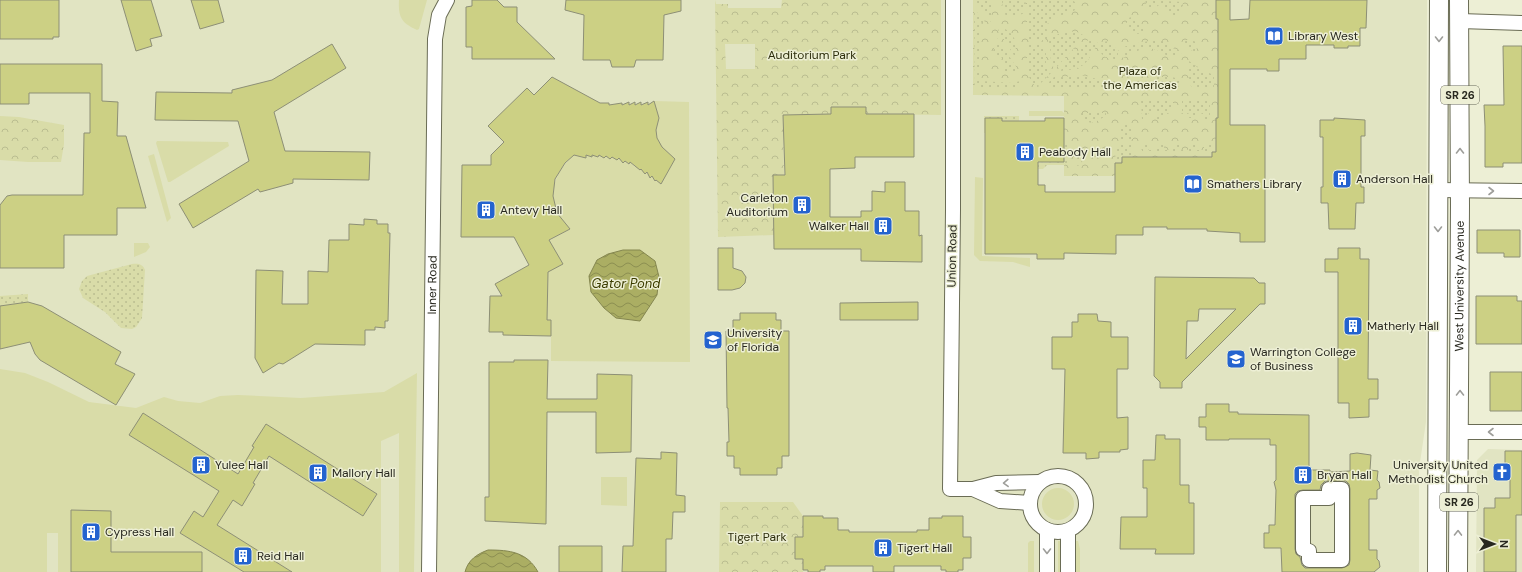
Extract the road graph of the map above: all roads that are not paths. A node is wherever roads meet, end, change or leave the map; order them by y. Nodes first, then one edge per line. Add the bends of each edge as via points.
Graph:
1 (447, 0) edge
2 (953, 0) edge
3 (1439, 0) edge
4 (1460, 0) edge
5 (1460, 21) junction
6 (1522, 23) edge
7 (1438, 190) junction
8 (1460, 190) junction
9 (1522, 191) edge
10 (1459, 432) junction
11 (1522, 432) edge
12 (1040, 482) junction
13 (973, 489) junction
14 (1342, 489) joint
15 (1030, 503) junction
16 (1047, 530) junction
17 (1068, 531) junction
18 (428, 572) edge
19 (1047, 572) edge
20 (1068, 572) edge
21 (1437, 572) edge
22 (1458, 572) edge

1 - 18 street, Inner Road via 439,15 435,39
2 - 13 street, Union Road via 950,489
3 -> 7 main road, West University Avenue / SR 26
4 - 5 main road, West University Avenue / SR 26
5 - 6 street
8 -> 5 main road, West University Avenue / SR 26
7 - 8 street
7 -> 21 main road, West University Avenue / SR 26
8 -> 9 street
10 -> 8 main road, West University Avenue / SR 26
11 -> 10 street
22 -> 10 main road, West University Avenue / SR 26
12 -> 13 street, Union Road via 996,483
12 - 15 street
12 - 17 street, Union Road via 1051,477 1066,477 1082,490 1086,504 1085,512 1078,524
13 - 15 street, Union Road via 1000,501
14 - 14 street via 1329,488 1329,498 1303,498 1303,548 1309,551 1309,560 1342,560
15 - 16 street via 1034,518
16 - 17 street
16 -> 19 street
17 - 20 street

